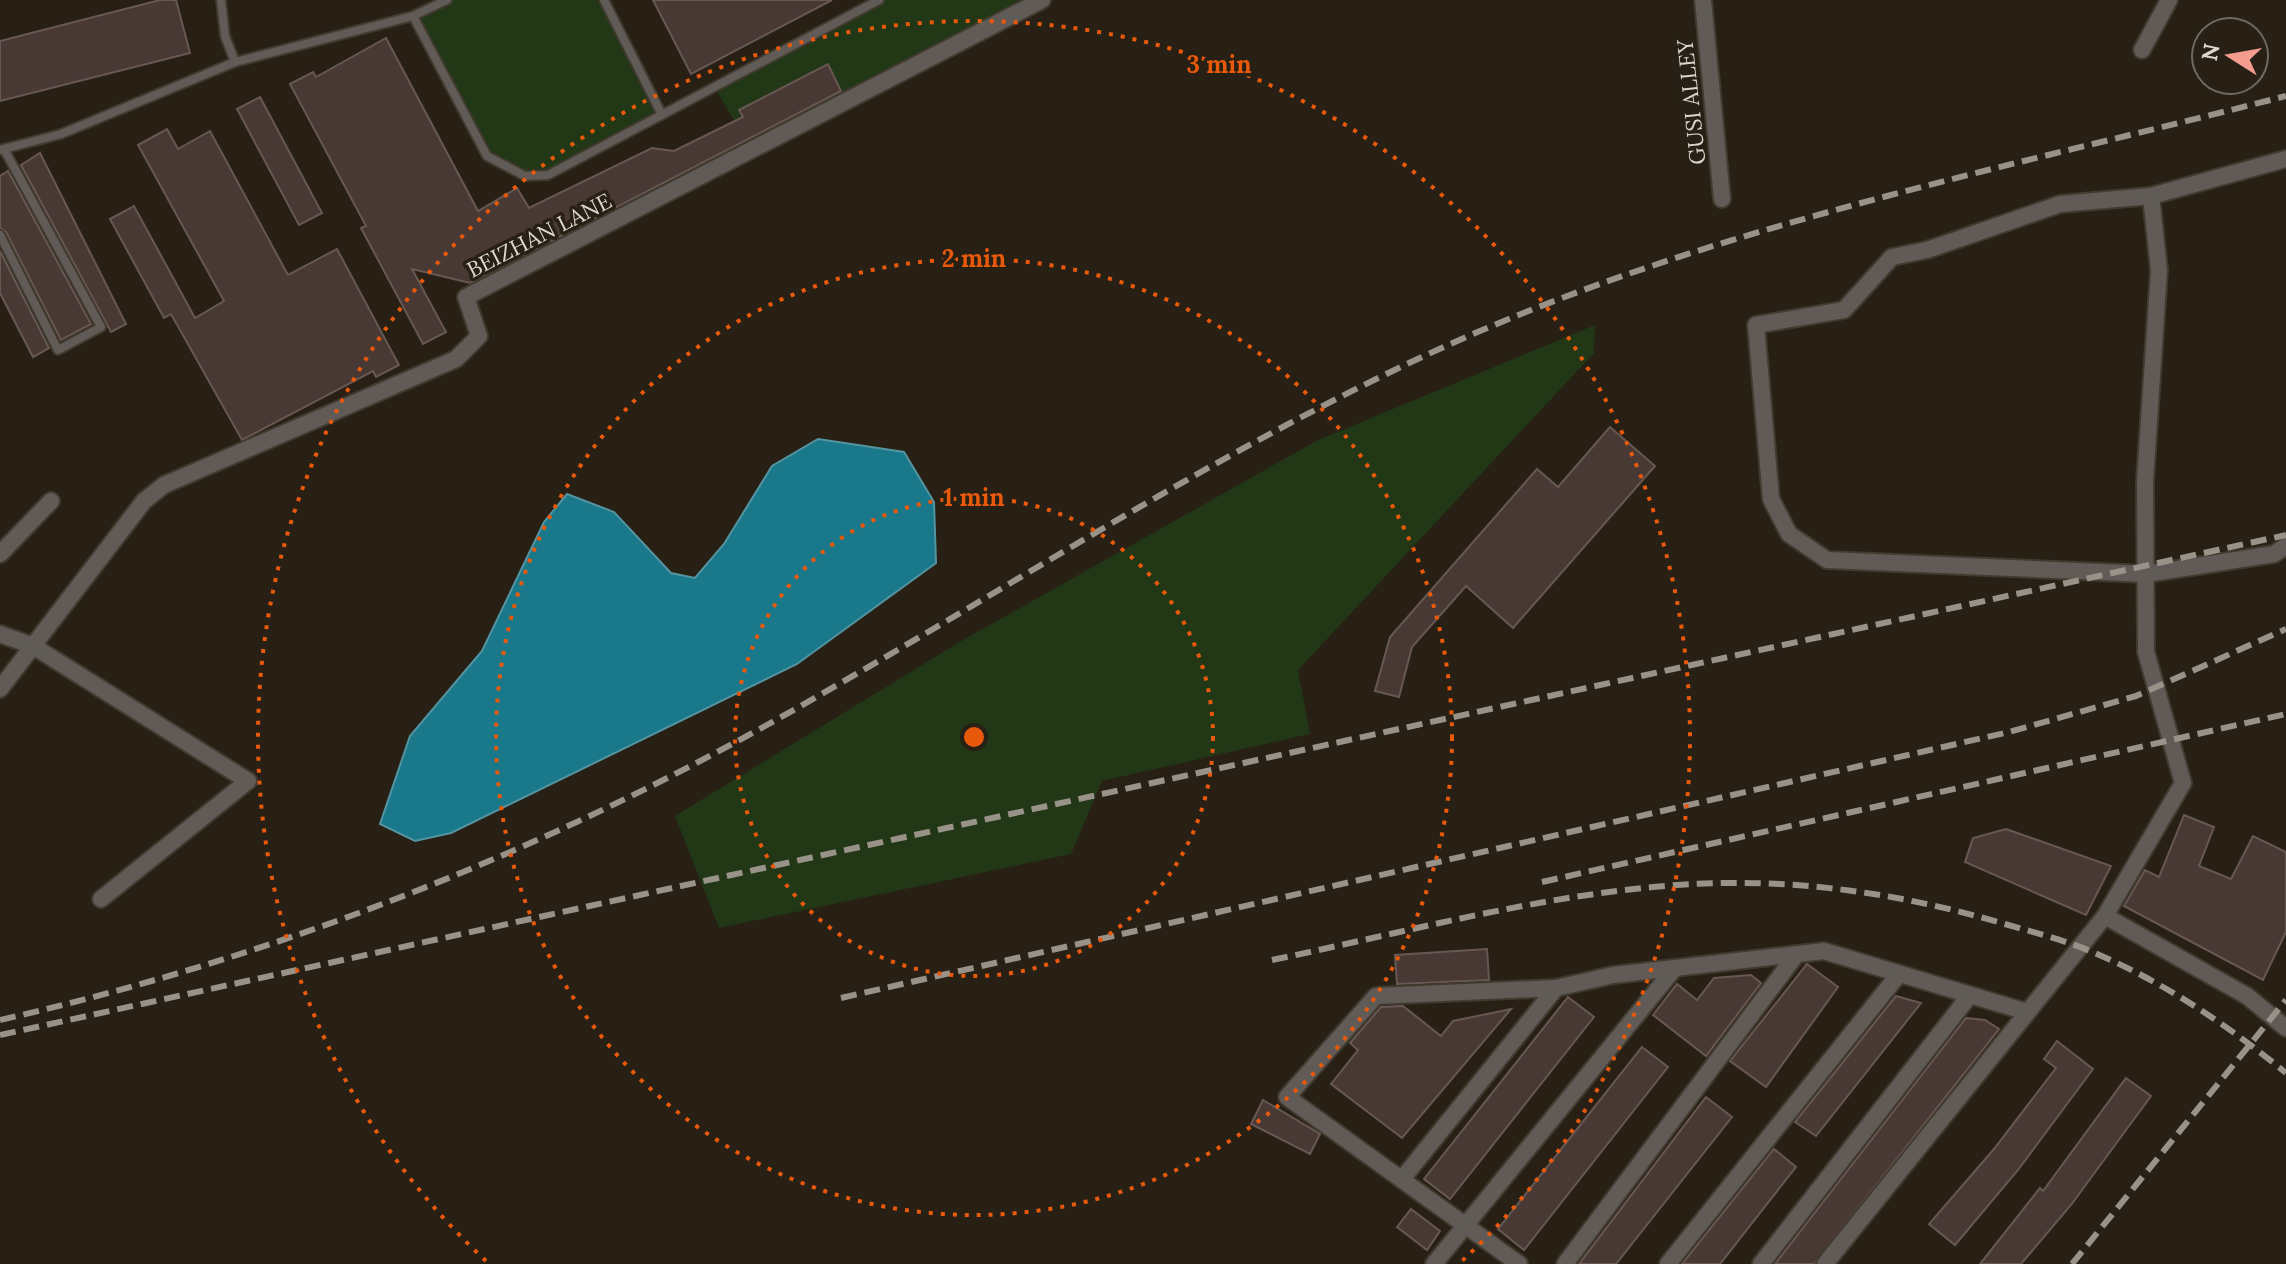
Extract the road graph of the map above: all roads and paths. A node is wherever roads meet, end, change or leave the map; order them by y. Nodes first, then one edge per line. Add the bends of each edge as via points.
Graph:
1 (221, 0) edge
2 (447, 0) edge
3 (604, 0) edge
4 (879, 0) edge
5 (1042, 0) edge
6 (1703, 0) edge
7 (2169, 0) edge
8 (413, 16) junction
9 (2142, 50) dead end
10 (235, 62) junction
11 (662, 115) junction
12 (2, 149) edge
13 (2286, 159) edge
14 (2151, 196) junction
15 (1722, 199) dead end
16 (0, 235) edge
17 (51, 501) dead end
18 (2286, 546) edge
19 (0, 554) edge
20 (2146, 574) junction
21 (0, 634) edge
22 (33, 646) junction
23 (0, 689) edge
24 (101, 899) dead end
25 (2105, 916) junction
26 (1796, 955) junction
27 (1674, 969) junction
28 (1899, 974) junction
29 (1556, 988) junction
30 (1970, 995) junction
31 (2027, 1012) junction
32 (2286, 1028) edge
33 (1402, 1179) junction
34 (1464, 1224) junction
35 (1434, 1264) edge
36 (1519, 1264) edge
37 (1565, 1264) edge
38 (1668, 1264) edge
39 (1761, 1264) edge
40 (1825, 1264) edge

1 - 10 lane via 225,36
2 - 8 lane
3 - 11 lane
4 - 11 lane
5 - 22 street, BEIZHAN LANE via 466,297 479,336 456,359 164,485 144,501
6 - 15 street, GUSI ALLEY
7 - 9 street
8 - 10 lane
8 - 11 lane via 487,156 525,176 548,175
10 - 12 lane via 61,134
12 - 16 lane via 101,327 58,350
13 - 14 street
14 - 20 street via 2159,270 2145,481
14 - 20 street via 2060,204 1892,257 1844,310 1756,325 1771,499 1789,534 1827,560
17 - 19 street
18 - 20 street via 2274,554
20 - 25 street via 2146,652 2183,783
21 - 22 street
22 - 23 street, BEIZHAN LANE
22 - 24 street via 248,781
25 - 31 street
25 - 32 street via 2247,996
26 - 27 street
26 - 28 street via 1824,951
26 - 37 street
27 - 29 street
27 - 34 street
28 - 30 street
28 - 38 street
29 - 33 street
29 - 33 street via 1376,996 1287,1097
30 - 31 street
30 - 39 street
31 - 40 street
33 - 34 street
34 - 35 street
34 - 36 street

